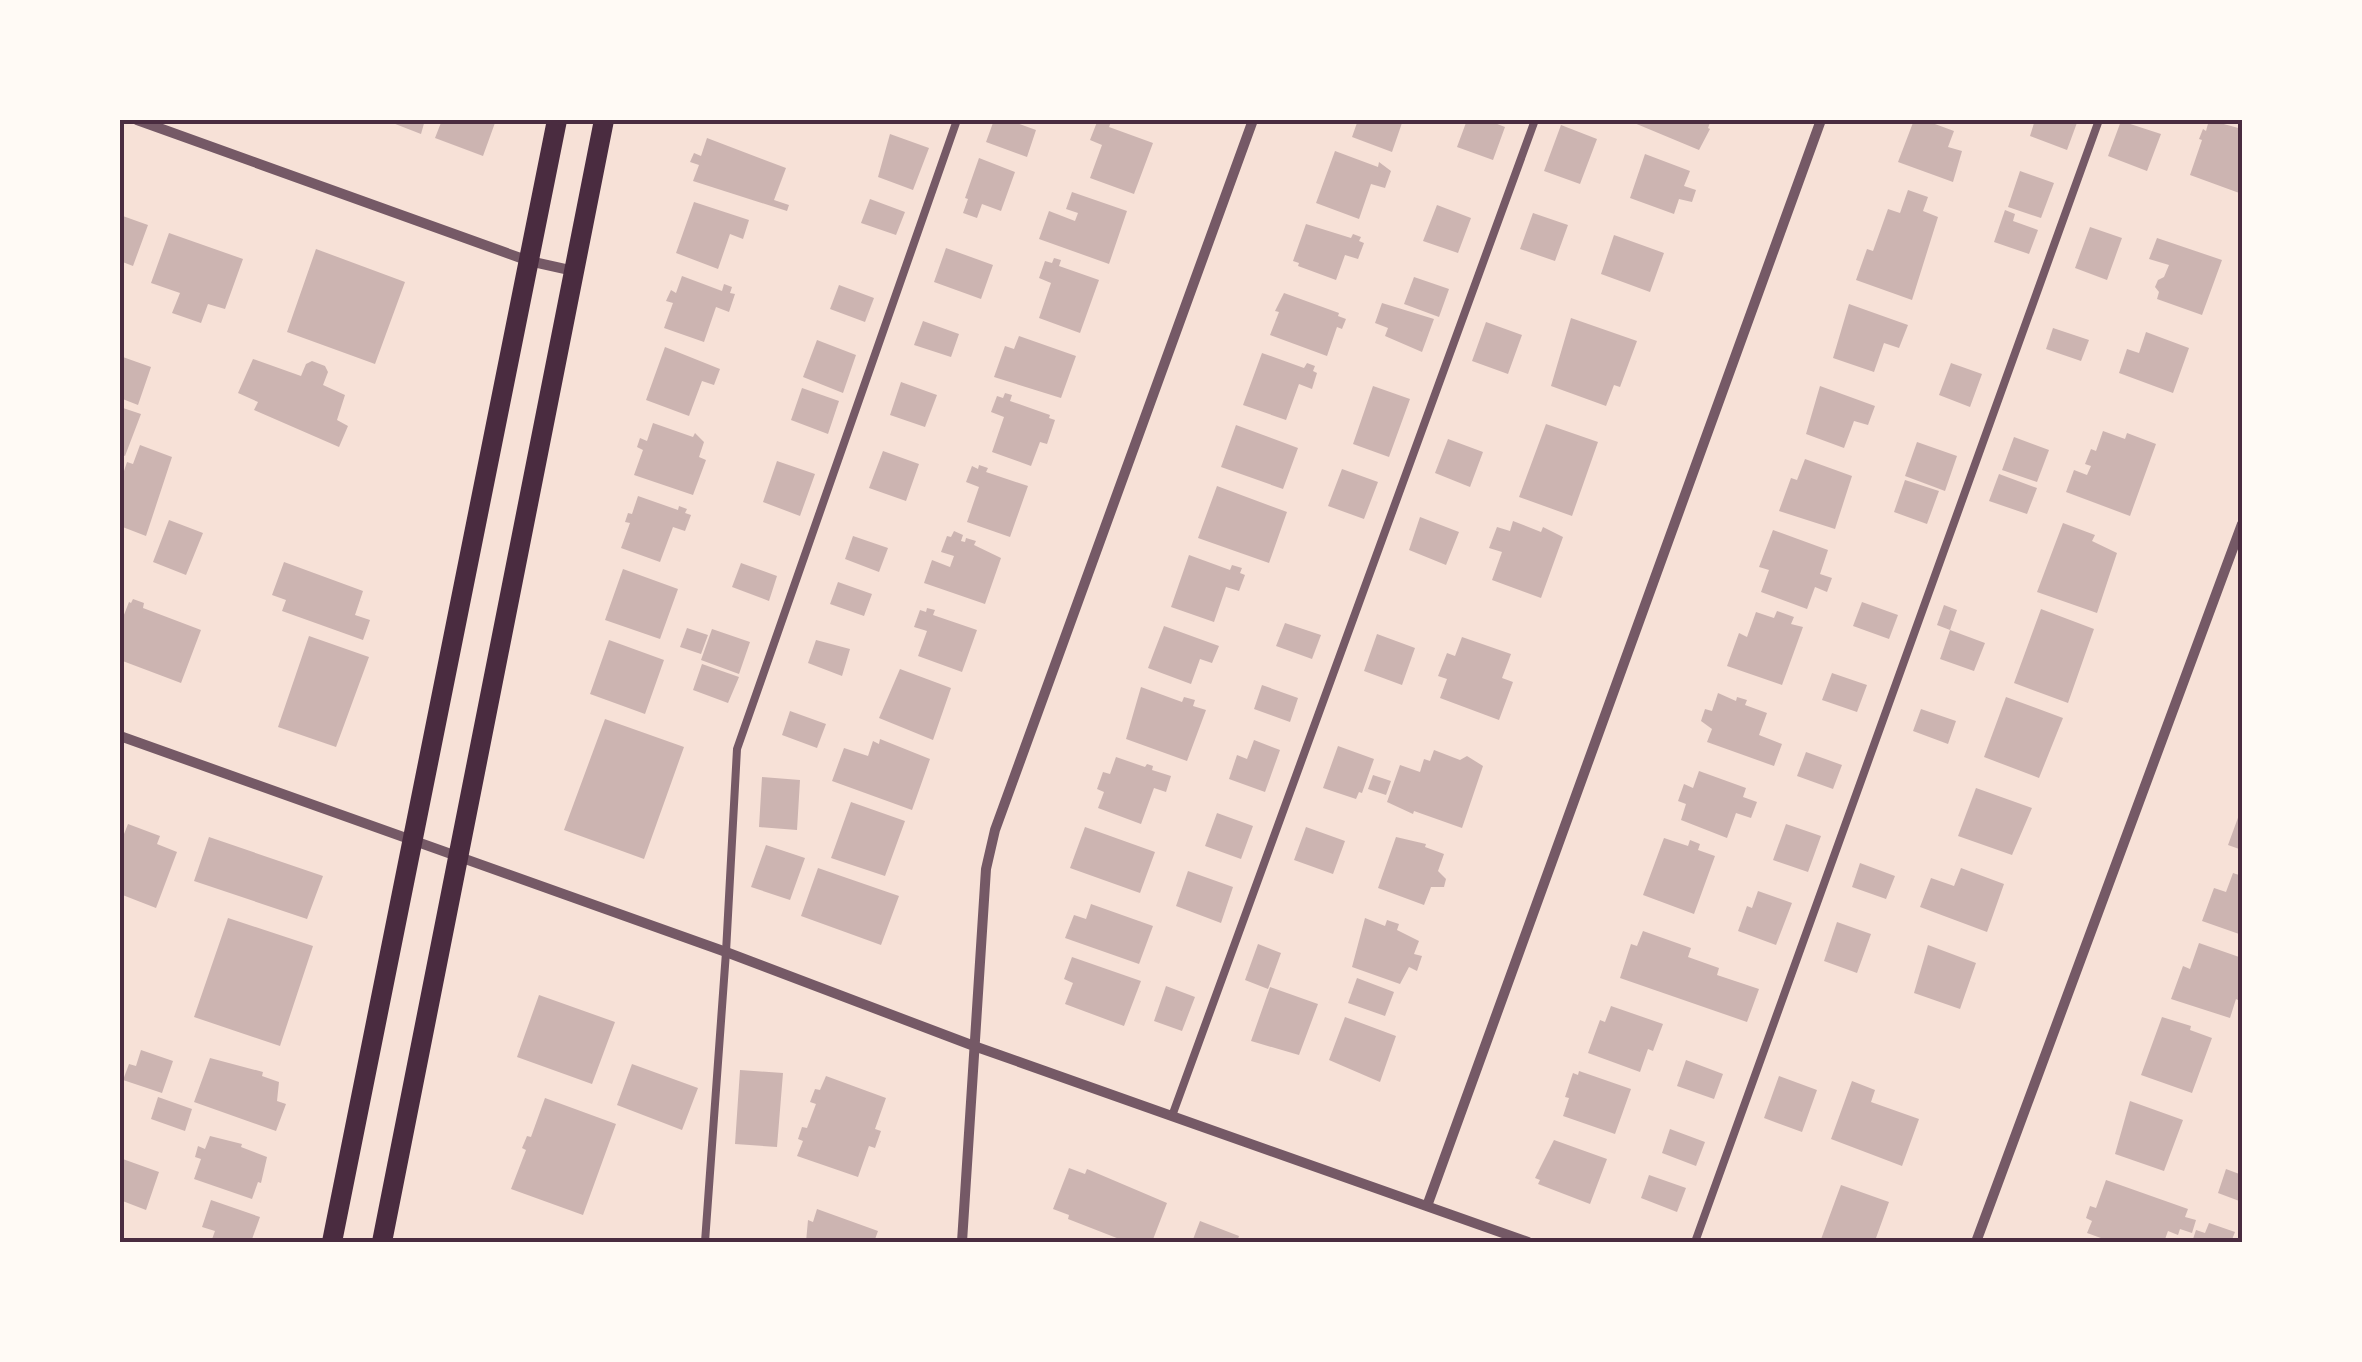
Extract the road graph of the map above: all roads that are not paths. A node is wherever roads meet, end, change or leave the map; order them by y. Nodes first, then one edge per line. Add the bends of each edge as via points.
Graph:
1 (137, 120) edge
2 (557, 120) edge
3 (604, 120) edge
4 (957, 120) edge
5 (1253, 120) edge
6 (1535, 120) edge
7 (1821, 120) edge
8 (2099, 120) edge
9 (529, 262) junction
10 (574, 271) junction
11 (2242, 524) edge
12 (120, 736) edge
13 (414, 841) junction
14 (458, 856) junction
15 (726, 952) junction
16 (974, 1046) junction
17 (1172, 1116) junction
18 (1427, 1206) junction
19 (332, 1242) edge
20 (382, 1242) edge
21 (705, 1242) edge
22 (962, 1242) edge
23 (1528, 1242) edge
24 (1696, 1242) edge
25 (1976, 1242) edge

1 - 9 street
2 - 9 main road
3 - 10 main road
4 - 15 lane via 737,749
5 - 16 street via 995,830 986,869
6 - 17 lane
7 - 18 street
8 - 24 lane
9 - 10 street
9 - 13 main road
10 - 14 main road
11 - 25 street
12 - 13 street
13 - 14 street
13 - 19 main road
14 - 15 street
14 - 20 main road
15 - 16 street
15 - 21 lane
16 - 17 street
16 - 22 street
17 - 18 street
18 - 23 street

